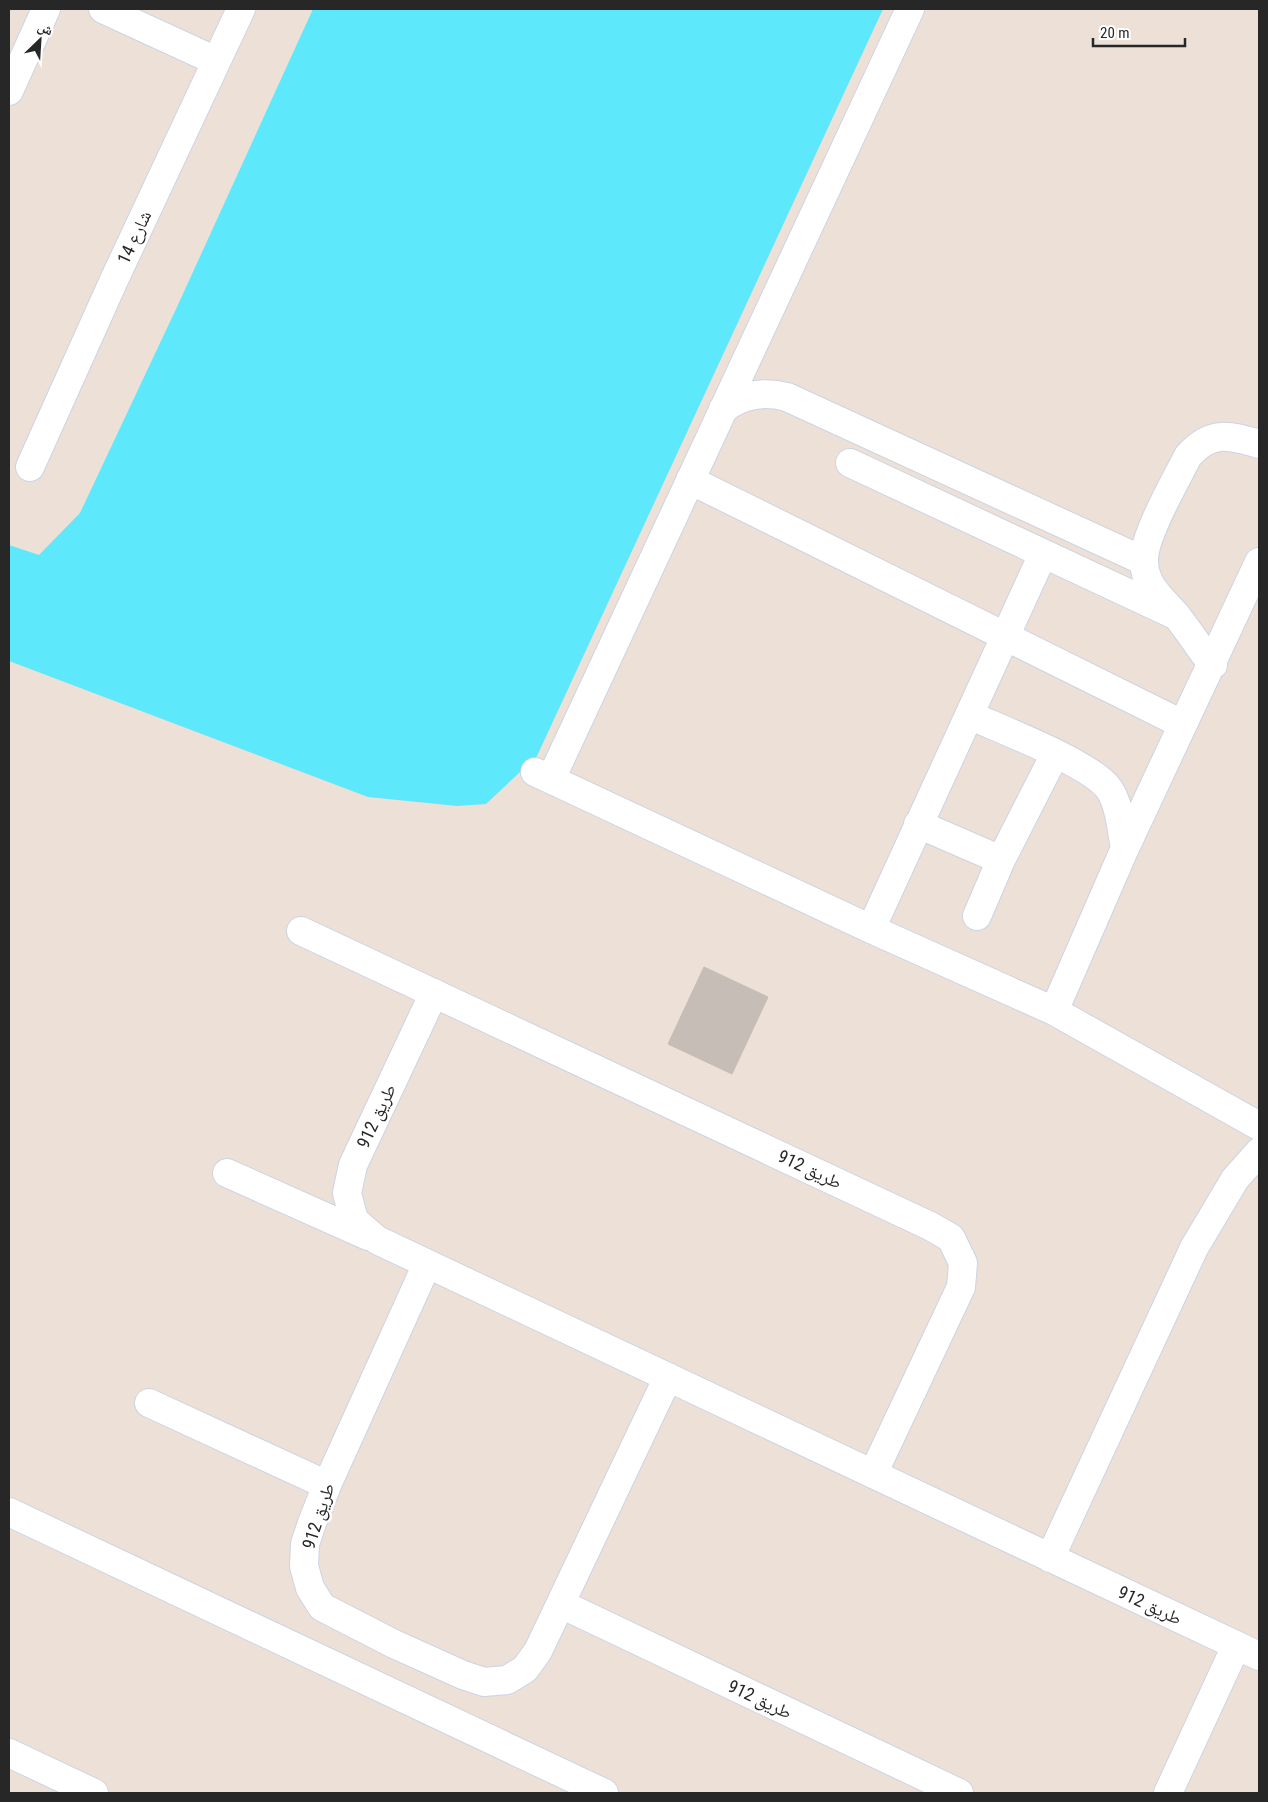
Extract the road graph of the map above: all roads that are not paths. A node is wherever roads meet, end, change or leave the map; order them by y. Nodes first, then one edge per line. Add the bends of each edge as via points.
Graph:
1 (46, 9) edge
2 (103, 9) edge
3 (241, 9) edge
4 (910, 9) edge
5 (216, 61) junction
6 (12, 75) edge
7 (723, 409) junction
8 (1259, 444) edge
9 (850, 463) dead end
10 (30, 467) dead end
11 (690, 480) junction
12 (1042, 554) junction
13 (1144, 561) junction
14 (1259, 562) edge
15 (1177, 616) junction
16 (1006, 636) junction
17 (1212, 665) junction
18 (969, 715) junction
19 (1182, 724) junction
20 (1055, 754) junction
21 (918, 824) junction
22 (1125, 848) junction
23 (1002, 860) junction
24 (977, 916) dead end
25 (871, 928) junction
26 (301, 931) dead end
27 (434, 993) junction
28 (1054, 1011) junction
29 (1259, 1126) edge
30 (1259, 1152) edge
31 (227, 1173) dead end
32 (377, 1240) junction
33 (427, 1264) junction
34 (668, 1377) junction
35 (149, 1403) dead end
36 (873, 1474) junction
37 (327, 1485) junction
38 (9, 1512) edge
39 (1050, 1558) junction
40 (561, 1604) junction
41 (1252, 1650) edge
42 (9, 1753) edge
43 (94, 1793) edge
44 (604, 1793) edge
45 (959, 1793) edge
46 (1168, 1793) edge

1 - 6 street
2 - 5 street
3 - 5 street, شارع 14
4 - 7 street
5 - 10 street, شارع 14
7 - 11 street
7 - 13 street via 734,401 760,393 787,397
8 - 13 street via 1228,436 1216,437 1195,447 1151,532
9 - 12 street
11 - 16 street
11 - 25 street via 543,776
12 - 15 street
12 - 16 street
13 - 15 street via 1150,584
14 - 17 street
15 - 17 street
16 - 18 street
16 - 19 street
17 - 19 street
18 - 20 street
18 - 21 street
19 - 22 street
20 - 22 street via 1097,776 1108,788 1119,816
20 - 23 street
21 - 23 street
21 - 25 street
22 - 28 street
23 - 24 street
25 - 28 street
26 - 27 street, طريق 912
27 - 32 street, طريق 912 via 353,1165 347,1194 354,1220
27 - 36 street, طريق 912 via 951,1238 963,1263 961,1287
28 - 29 street
30 - 39 street via 1235,1179 1194,1248
31 - 32 street
32 - 33 street, طريق 912
33 - 34 street, طريق 912
33 - 37 street, طريق 912
34 - 36 street, طريق 912
34 - 40 street, طريق 912
35 - 37 street
36 - 39 street, طريق 912
37 - 40 street, طريق 912 via 305,1544 304,1566 310,1588 322,1607 338,1616 484,1682 506,1680 526,1669
38 - 44 street
39 - 41 street, طريق 912
40 - 45 street, طريق 912
41 - 46 street, طريق 912
42 - 43 street

